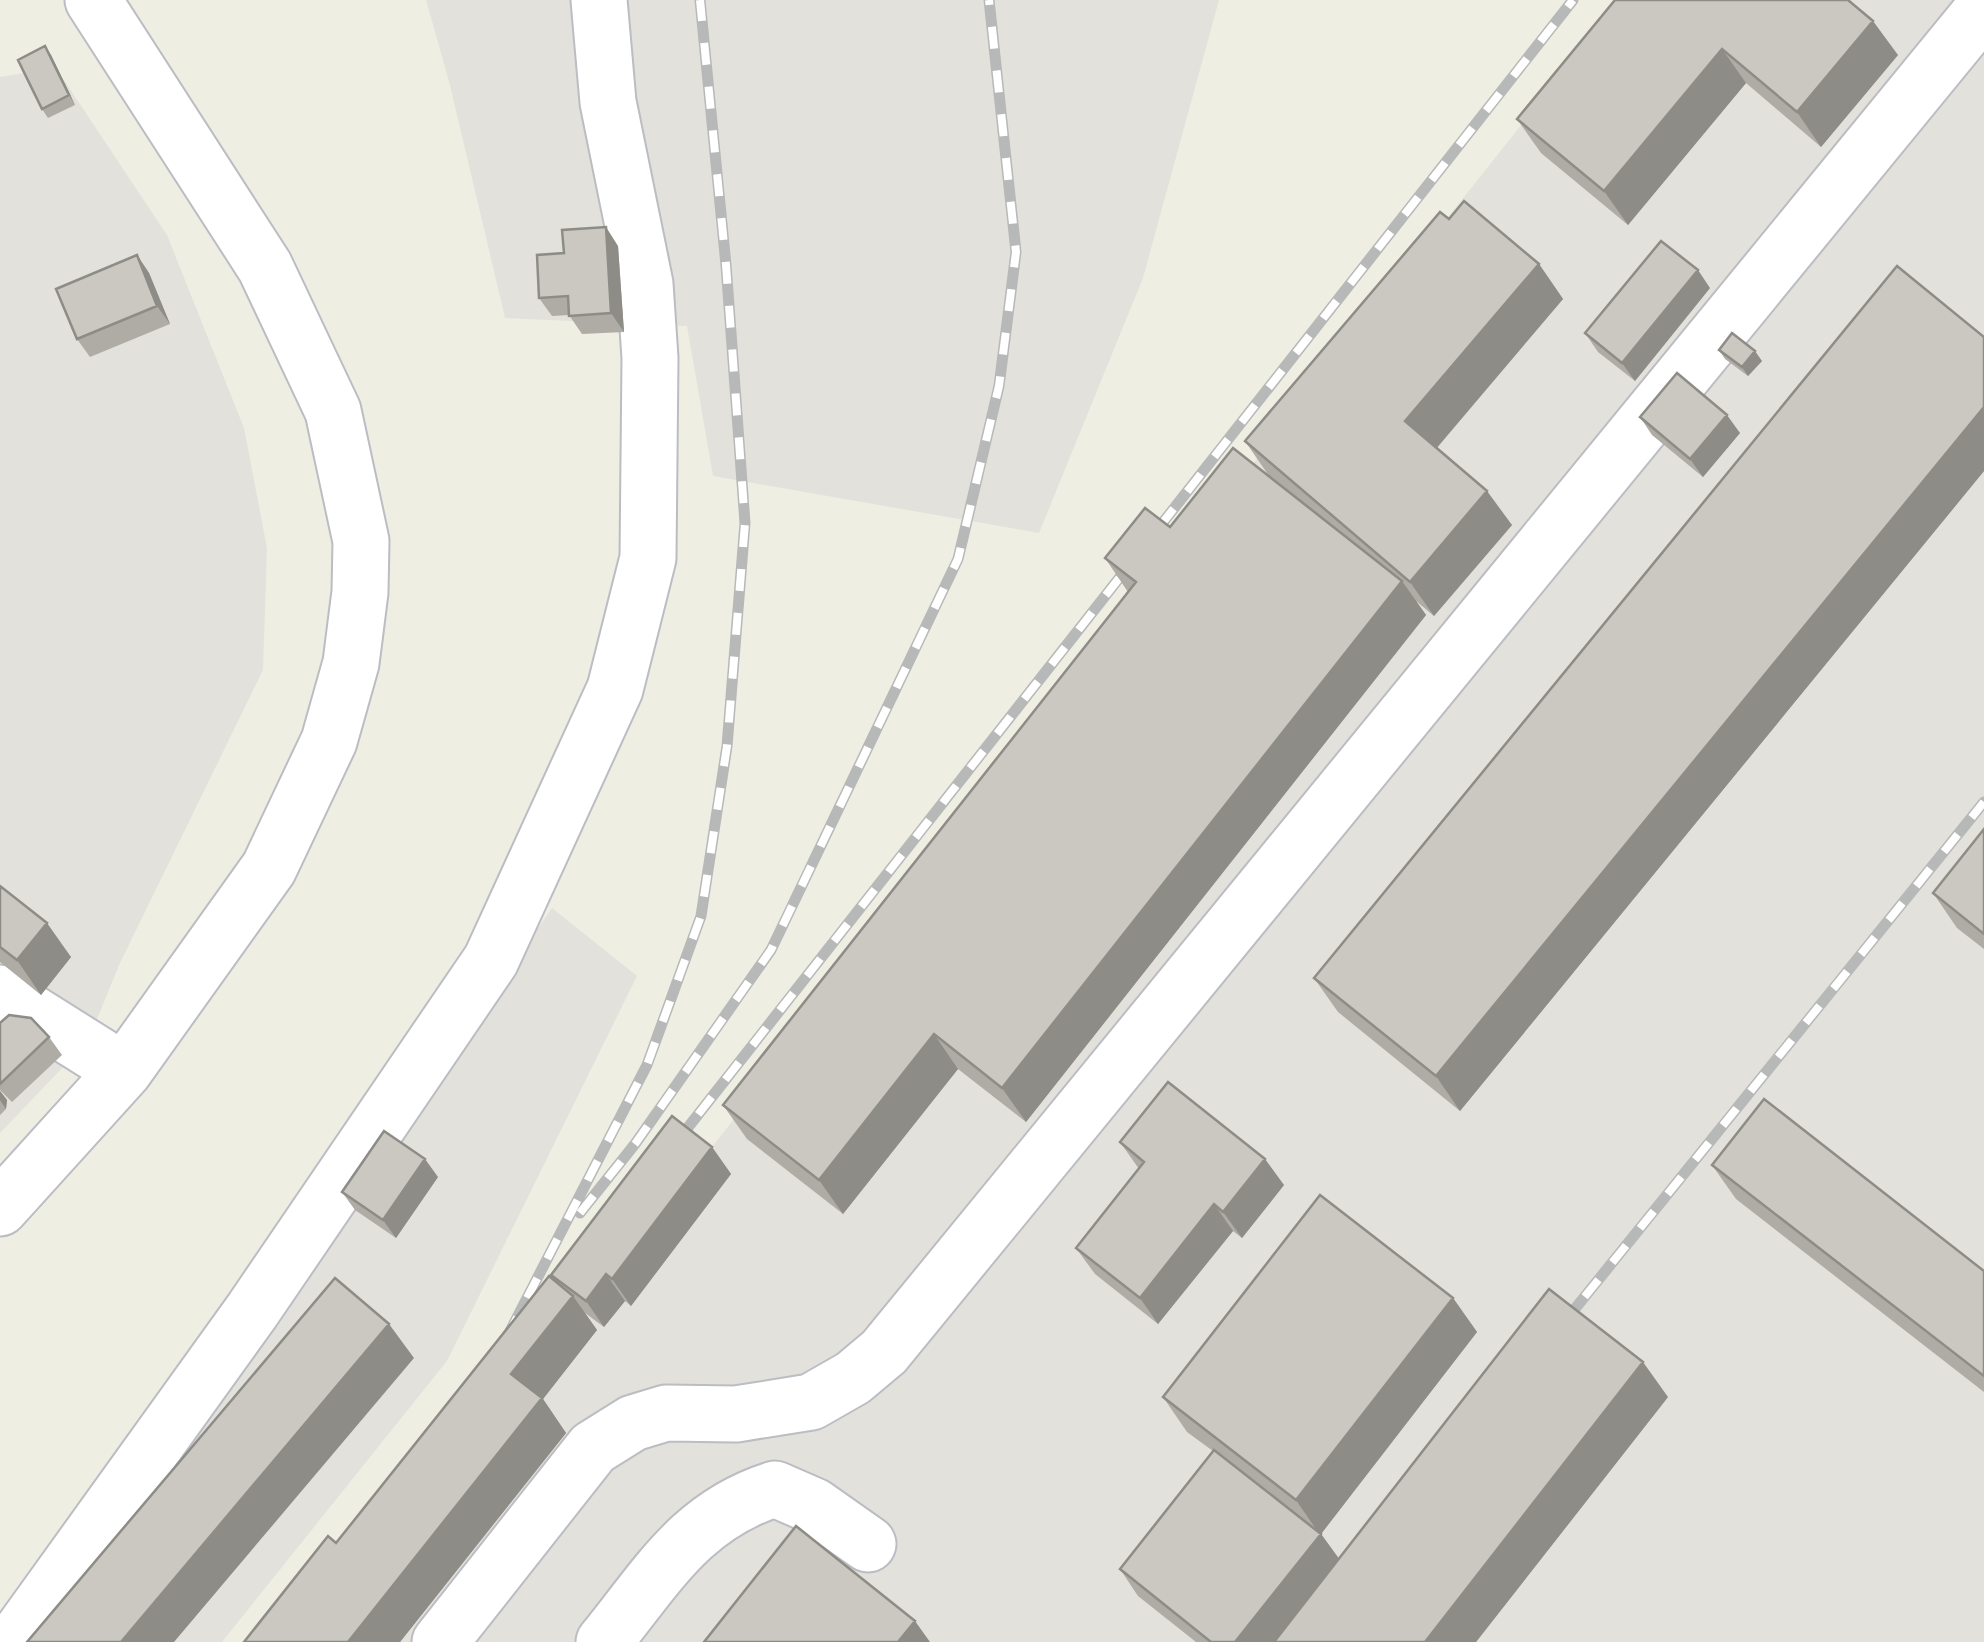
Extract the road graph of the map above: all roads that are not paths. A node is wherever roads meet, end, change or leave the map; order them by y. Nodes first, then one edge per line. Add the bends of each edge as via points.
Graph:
1 (92, 0) edge
2 (600, 0) edge
3 (1984, 8) edge
4 (0, 993) edge
5 (124, 1071) junction
6 (0, 1208) edge
7 (868, 1544) dead end
8 (14, 1642) edge
9 (440, 1642) edge
10 (604, 1642) edge

1 - 5 street via 265,267 333,411 361,541 351,663 330,741 270,868
2 - 8 street via 608,102 646,284 650,358 648,558 615,689 491,960 252,1311
3 - 9 street via 884,1352 811,1402 736,1414 666,1413 593,1448
4 - 5 street
5 - 6 street
7 - 10 street via 814,1506 775,1490 741,1500 690,1537

